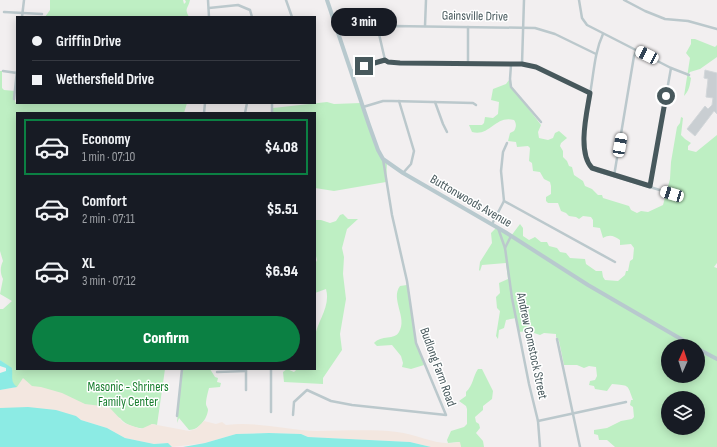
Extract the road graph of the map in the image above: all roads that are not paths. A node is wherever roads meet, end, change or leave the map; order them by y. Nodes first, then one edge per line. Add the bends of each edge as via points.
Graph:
1 (24, 0) edge
2 (208, 0) edge
3 (286, 0) edge
4 (327, 0) edge
5 (426, 0) edge
6 (524, 0) edge
7 (579, 0) edge
8 (624, 0) edge
9 (209, 8) junction
10 (4, 12) dead end
11 (42, 14) dead end
12 (22, 15) edge
13 (210, 16) edge
14 (252, 16) edge
15 (292, 16) edge
16 (425, 26) junction
17 (468, 27) junction
18 (523, 27) junction
19 (717, 28) edge
20 (603, 34) junction
21 (637, 50) junction
22 (596, 54) junction
23 (385, 60) junction
24 (468, 64) junction
25 (522, 64) junction
26 (511, 65) junction
27 (671, 68) junction
28 (3, 71) dead end
29 (350, 71) junction
30 (16, 72) edge
31 (689, 75) dead end
32 (16, 81) edge
33 (590, 93) junction
34 (14, 99) dead end
35 (399, 101) junction
36 (435, 102) junction
37 (476, 105) dead end
38 (363, 107) junction
39 (541, 122) dead end
40 (448, 132) dead end
41 (506, 143) dead end
42 (383, 159) junction
43 (403, 173) junction
44 (614, 176) junction
45 (650, 186) junction
46 (672, 194) dead end
47 (504, 201) junction
48 (492, 224) junction
49 (497, 228) junction
50 (511, 236) junction
51 (504, 248) junction
52 (615, 262) dead end
53 (557, 339) dead end
54 (681, 339) edge
55 (705, 353) edge
56 (717, 359) edge
57 (182, 370) edge
58 (246, 370) edge
59 (271, 370) edge
60 (217, 372) dead end
61 (246, 390) dead end
62 (626, 402) dead end
63 (272, 412) dead end
64 (573, 414) junction
65 (293, 415) dead end
66 (177, 416) dead end
67 (538, 421) junction
68 (540, 447) edge
69 (580, 447) edge

1 - 12 street
2 - 9 street
3 - 15 street
4 - 29 street
5 - 16 street
6 - 18 street
7 - 20 street via 584,22
8 - 19 street via 659,17
9 - 13 street
9 - 14 street via 238,6 250,10
10 - 12 street
11 - 12 street
16 - 17 street, Gainsville Drive
16 - 23 street, Gainsville Drive via 382,28 379,38
17 - 18 street, Gainsville Drive
17 - 24 street
18 - 22 street, Gainsville Drive via 547,31
18 - 25 street
20 - 21 street
20 - 22 street
21 - 27 street
21 - 44 street
22 - 33 street
23 - 24 street via 400,63
23 - 29 street
24 - 26 street
25 - 26 street
25 - 33 street via 536,67
26 - 39 street via 511,87
27 - 31 street
27 - 45 street
28 - 30 street
29 - 38 street
32 - 34 street
33 - 44 street via 584,132 586,159 594,170
35 - 36 street
35 - 38 street via 383,101
35 - 43 street via 414,151 411,164
36 - 37 street
36 - 40 street
38 - 42 street
41 - 47 street via 501,171
42 - 43 street, Buttonwoods Avenue
42 - 65 street, Budlong Farm Road via 407,281 416,343 446,414 352,405 330,401 307,390 294,402
43 - 48 street, Buttonwoods Avenue
44 - 45 street
45 - 46 street
47 - 48 street
47 - 52 street
48 - 49 street, Buttonwoods Avenue
49 - 50 street, Buttonwoods Avenue
49 - 51 street, Andrew Comstock Street
50 - 51 street
50 - 54 street, Buttonwoods Avenue
51 - 67 street, Andrew Comstock Street via 528,384
53 - 64 street
55 - 56 street
57 - 66 street
58 - 60 street
58 - 61 street
59 - 63 street
62 - 64 street
64 - 67 street
64 - 69 street
67 - 68 street, Andrew Comstock Street

